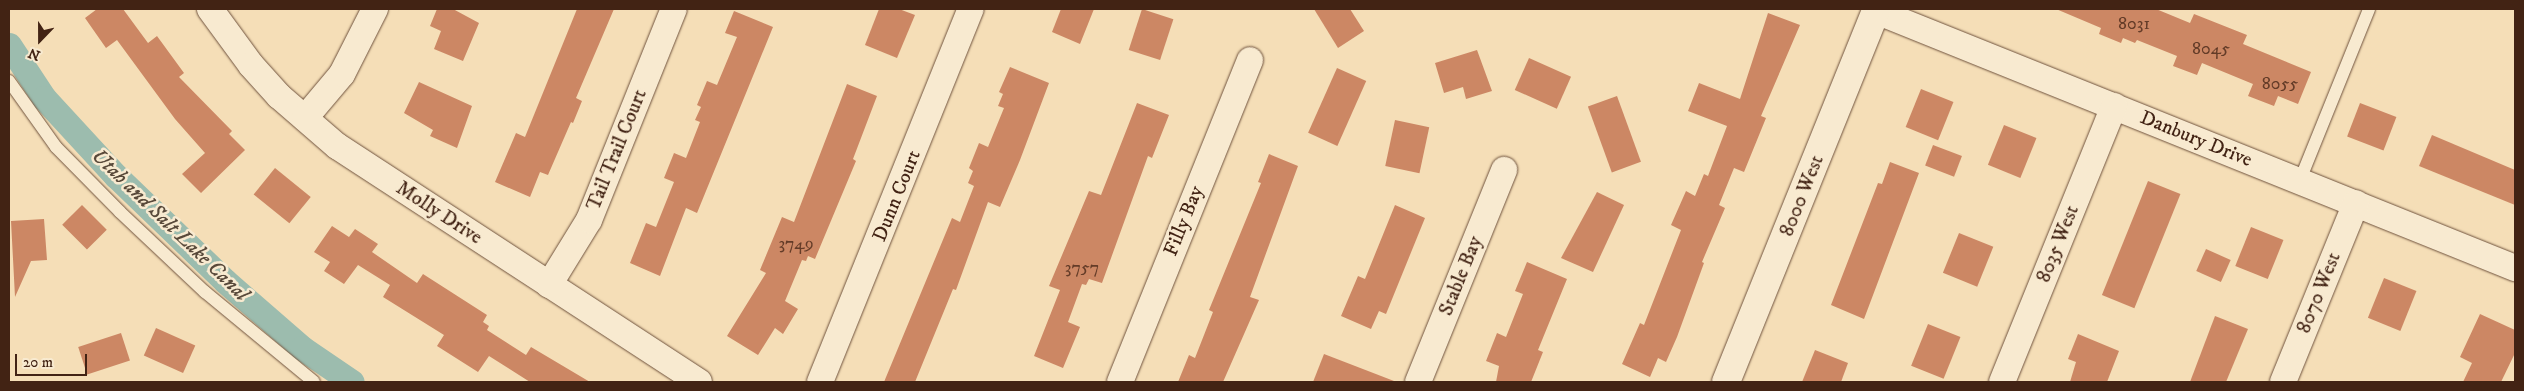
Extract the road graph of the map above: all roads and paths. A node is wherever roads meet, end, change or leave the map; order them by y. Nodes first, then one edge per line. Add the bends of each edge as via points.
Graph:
1 (210, 9) edge
2 (375, 9) edge
3 (674, 9) edge
4 (971, 9) edge
5 (2369, 9) edge
6 (1877, 10) edge
7 (1250, 60) dead end
8 (9, 81) edge
9 (2114, 106) junction
10 (305, 118) junction
11 (1504, 170) dead end
12 (2300, 180) junction
13 (2356, 203) junction
14 (2515, 268) edge
15 (549, 285) junction
16 (314, 382) edge
17 (699, 382) edge
18 (820, 382) edge
19 (1120, 382) edge
20 (1418, 382) edge
21 (1726, 382) edge
22 (2002, 382) edge
23 (2283, 382) edge

1 - 10 street, Molly Drive via 252,65
2 - 10 street via 342,74
3 - 15 street, Tail Trail Court via 589,220
4 - 18 street, Dunn Court
5 - 12 lane
6 - 9 street, Danbury Drive
6 - 21 street, 8000 West
7 - 19 street, Filly Bay
8 - 16 lane via 56,147 120,212 205,292
9 - 12 street, Danbury Drive
9 - 22 street, 8035 West
10 - 15 street, Molly Drive via 337,146
11 - 20 street, Stable Bay
12 - 13 street, Danbury Drive
13 - 14 street, Danbury Drive
13 - 23 street, 8070 West
15 - 17 street, Molly Drive

